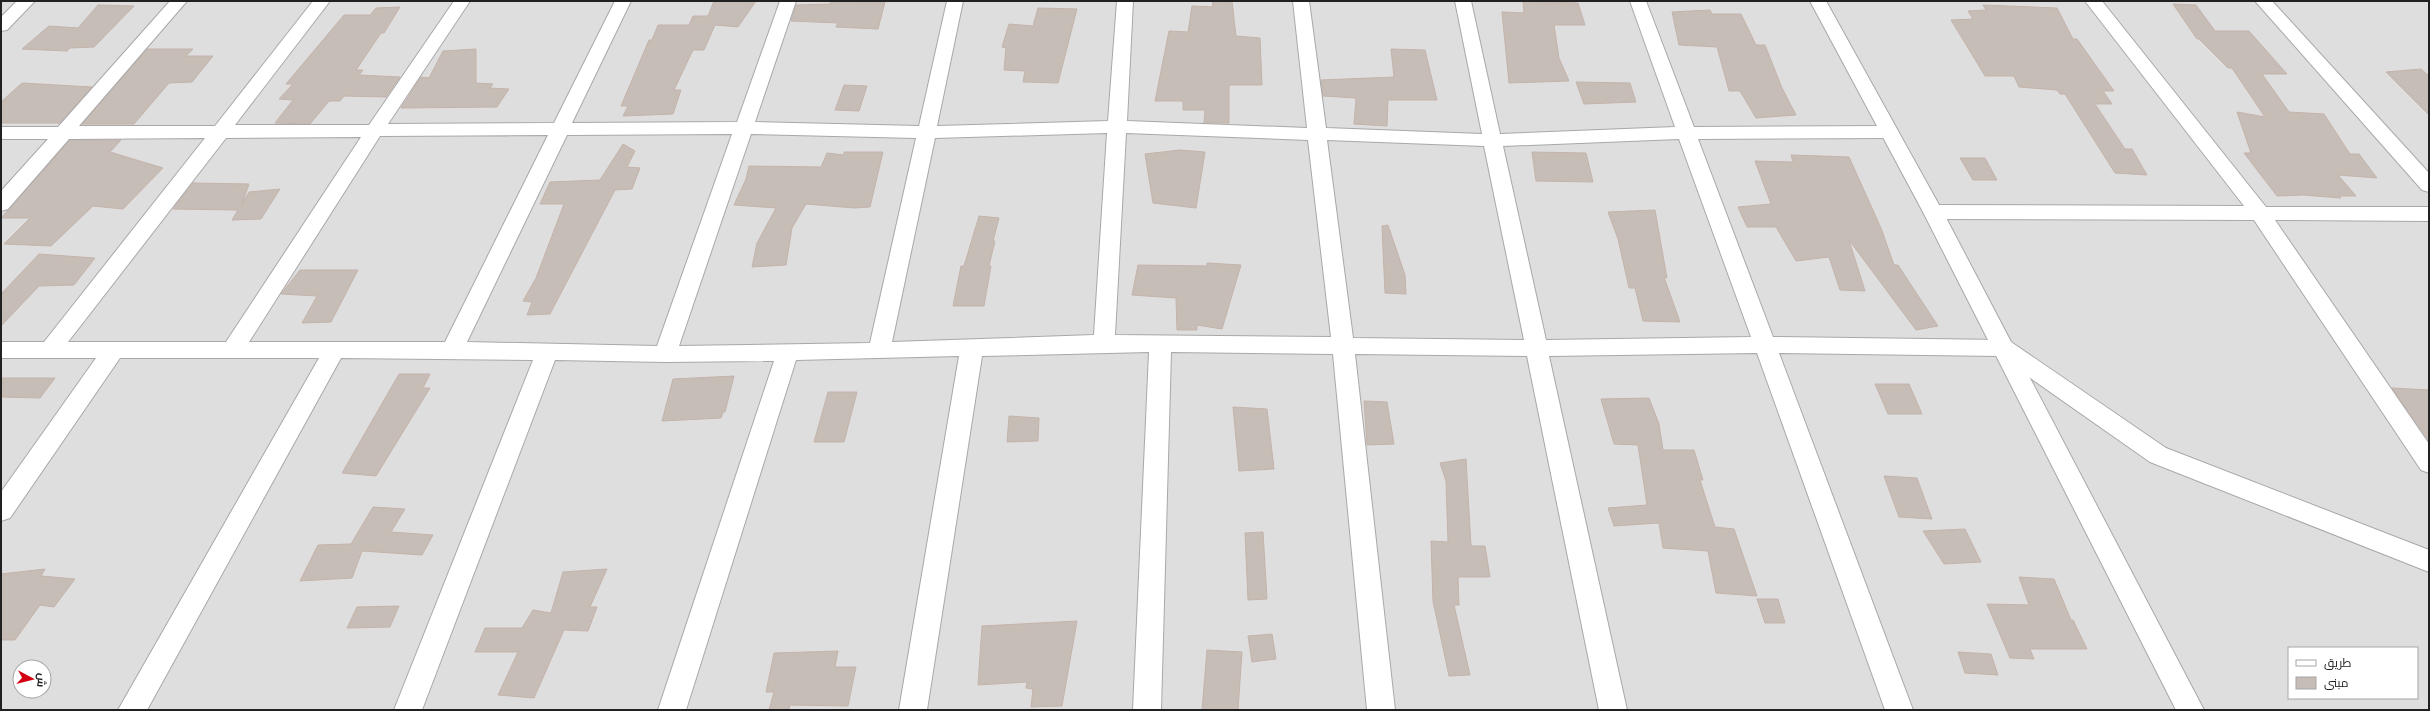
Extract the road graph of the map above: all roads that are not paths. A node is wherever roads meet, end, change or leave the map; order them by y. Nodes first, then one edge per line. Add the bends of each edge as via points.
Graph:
1 (27, 1) edge
2 (179, 1) edge
3 (322, 1) edge
4 (462, 1) edge
5 (623, 1) edge
6 (788, 1) edge
7 (955, 1) edge
8 (1125, 1) edge
9 (1301, 1) edge
10 (1463, 1) edge
11 (1638, 1) edge
12 (1818, 1) edge
13 (2093, 1) edge
14 (2263, 1) edge
15 (3, 24) edge
16 (1117, 127) junction
17 (743, 128) junction
18 (560, 129) junction
19 (374, 131) junction
20 (926, 132) junction
21 (1889, 132) junction
22 (1, 133) edge
23 (217, 133) junction
24 (1687, 133) junction
25 (1317, 134) junction
26 (62, 135) junction
27 (1493, 140) junction
28 (2429, 185) edge
29 (1, 204) edge
30 (1933, 212) junction
31 (2260, 213) junction
32 (2429, 214) edge
33 (1104, 342) junction
34 (1160, 343) junction
35 (1343, 345) junction
36 (1765, 345) junction
37 (972, 347) junction
38 (1536, 348) junction
39 (2003, 348) junction
40 (1, 350) edge
41 (49, 350) junction
42 (114, 350) junction
43 (232, 350) junction
44 (335, 350) junction
45 (452, 350) junction
46 (879, 351) junction
47 (547, 352) junction
48 (788, 352) junction
49 (665, 354) junction
50 (2429, 463) edge
51 (1, 511) edge
52 (2429, 561) edge
53 (132, 710) edge
54 (408, 710) edge
55 (672, 710) edge
56 (913, 710) edge
57 (1147, 710) edge
58 (1381, 710) edge
59 (1613, 710) edge
60 (1899, 710) edge
61 (2190, 710) edge

1 - 15 street
2 - 26 street
3 - 23 street
4 - 19 street
5 - 18 street
6 - 17 street
7 - 20 street
8 - 16 street
9 - 25 street
10 - 27 street
11 - 24 street
12 - 21 street
13 - 31 street
14 - 28 street
16 - 20 street
16 - 25 street
16 - 33 street
17 - 18 street
17 - 20 street
17 - 49 street
18 - 19 street
18 - 45 street
19 - 23 street
19 - 43 street
20 - 46 street
21 - 24 street
21 - 30 street
22 - 26 street
23 - 26 street
23 - 41 street
24 - 27 street
24 - 36 street
25 - 27 street
25 - 35 street
26 - 29 street
27 - 38 street
30 - 31 street
30 - 39 street
31 - 32 street
31 - 50 street
33 - 34 street
33 - 37 street
34 - 35 street
34 - 57 street
35 - 38 street
35 - 58 street
36 - 38 street
36 - 39 street
36 - 60 street
37 - 46 street
37 - 56 street
38 - 59 street
39 - 52 street via 2158,455
39 - 61 street
40 - 41 street
41 - 42 street
42 - 43 street
42 - 51 street
43 - 44 street
44 - 45 street
44 - 53 street
45 - 47 street
46 - 48 street
47 - 49 street
47 - 54 street
48 - 49 street
48 - 55 street

